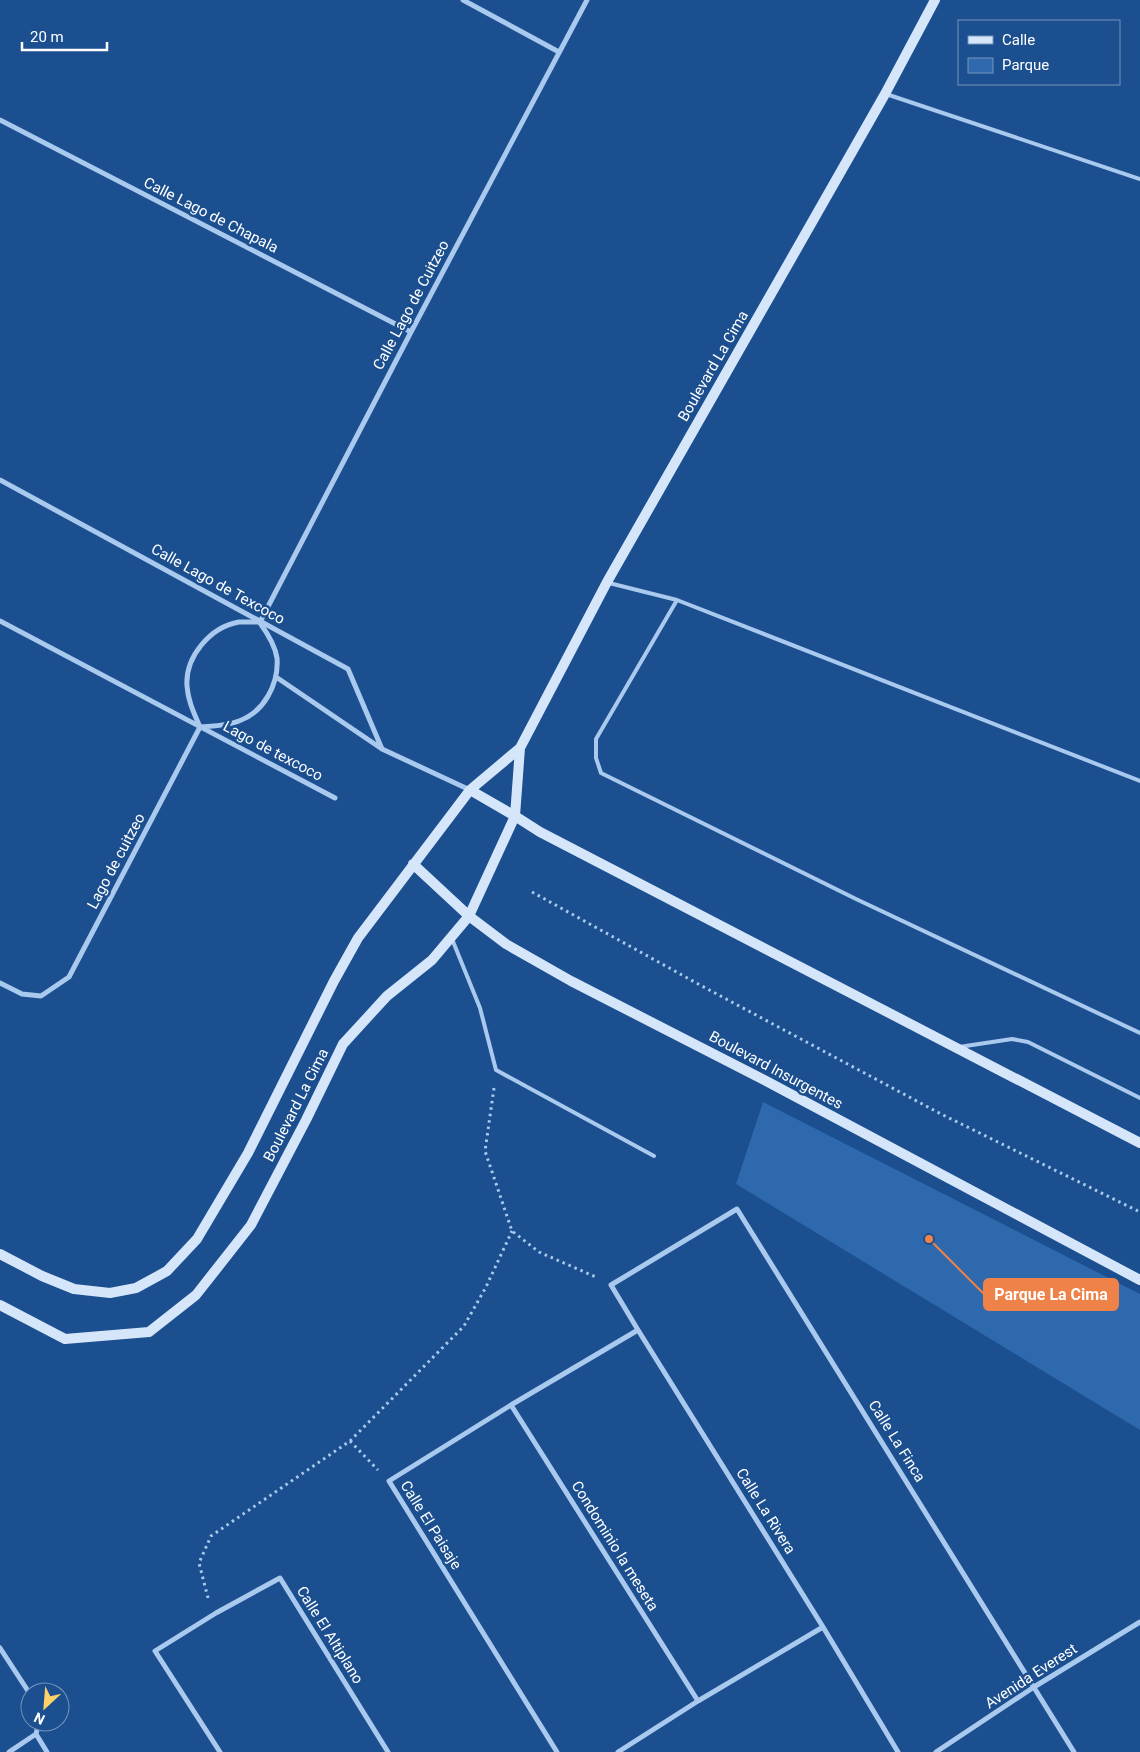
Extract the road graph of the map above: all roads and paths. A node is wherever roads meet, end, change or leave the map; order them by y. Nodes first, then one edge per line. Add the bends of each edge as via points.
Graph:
1 (463, 0) edge
2 (587, 0) edge
3 (935, 0) edge
4 (559, 52) junction
5 (885, 94) junction
6 (0, 120) edge
7 (1140, 179) edge
8 (410, 332) junction
9 (0, 480) edge
10 (607, 582) junction
11 (677, 600) junction
12 (0, 621) edge
13 (260, 622) junction
14 (276, 677) junction
15 (200, 727) junction
16 (382, 748) junction
17 (520, 748) junction
18 (1140, 781) edge
19 (470, 790) junction
20 (335, 798) dead end
21 (515, 816) junction
22 (413, 864) junction
23 (532, 892) dead end
24 (469, 916) junction
25 (451, 937) junction
26 (0, 983) edge
27 (1140, 1033) edge
28 (956, 1048) junction
29 (496, 1070) junction
30 (1140, 1098) edge
31 (1140, 1144) edge
32 (654, 1156) dead end
33 (1140, 1212) edge
34 (512, 1231) junction
35 (0, 1254) edge
36 (1140, 1280) edge
37 (611, 1285) junction
38 (0, 1305) edge
39 (638, 1330) junction
40 (511, 1405) junction
41 (350, 1441) junction
42 (389, 1481) junction
43 (216, 1613) junction
44 (1140, 1622) edge
45 (823, 1627) junction
46 (0, 1648) edge
47 (22, 1682) edge
48 (1034, 1687) junction
49 (698, 1701) junction
50 (36, 1734) joint
51 (9, 1752) edge
52 (47, 1752) edge
53 (220, 1752) edge
54 (388, 1752) edge
55 (557, 1752) edge
56 (618, 1752) edge
57 (898, 1752) edge
58 (936, 1752) edge
59 (1074, 1752) edge

1 - 4 street
2 - 4 street, Calle Lago de Cuitzeo
3 - 5 street, Boulevard La Cima
4 - 8 street, Calle Lago de Cuitzeo
5 - 7 lane
5 - 10 street, Boulevard La Cima
6 - 8 street, Calle Lago de Chapala
8 - 13 street, Calle Lago de Cuitzeo
9 - 13 street, Calle Lago de Texcoco
10 - 11 lane
10 - 17 street, Boulevard La Cima
11 - 18 lane
11 - 27 lane via 596,739 596,758 601,773 856,899
12 - 15 street
13 - 14 street via 275,651
13 - 15 street via 238,622 217,630 201,644 191,663 187,684 191,706
13 - 16 street, Calle Lago de Texcoco via 348,669
14 - 15 street via 269,695 257,710 240,721
14 - 16 street
15 - 20 street, Lago de texcoco
15 - 26 street, Lago de cuitzeo via 69,977 41,996 22,994
16 - 19 street
17 - 19 street, Boulevard La Cima
17 - 21 street, Boulevard La Cima
19 - 21 street
19 - 22 street, Boulevard La Cima
21 - 24 street, Boulevard La Cima
21 - 28 street via 540,832
22 - 24 street, Boulevard Insurgentes
22 - 35 street, Boulevard La Cima via 358,938 248,1153 197,1239 168,1271 136,1288 110,1294 74,1289
23 - 33 path via 941,1114
24 - 25 street, Boulevard La Cima
24 - 36 street, Boulevard Insurgentes via 506,944 571,981
25 - 29 lane via 480,1008
25 - 38 street, Boulevard La Cima via 432,960 387,996 343,1044 251,1225 196,1294 149,1332 65,1339
28 - 30 lane via 1012,1039 1028,1042
28 - 31 street
29 - 32 lane
29 - 34 path via 485,1151
34 - 37 path via 539,1252
34 - 41 path via 464,1326
37 - 39 street, Calle La Rivera
37 - 48 street, Calle La Finca via 737,1209
39 - 40 street, Calle El Paisaje
39 - 45 street, Calle La Rivera
40 - 42 street, Calle El Paisaje
40 - 49 street, Condominio la meseta
41 - 42 path
41 - 43 path via 211,1536 199,1563 208,1598
42 - 55 street, Calle El Paisaje
43 - 53 street, Calle El Altiplano via 156,1651
43 - 54 street, Calle El Altiplano via 280,1578
44 - 48 street, Avenida Everest
45 - 49 street
45 - 57 street, Calle La Rivera
46 - 47 street
48 - 58 street, Avenida Everest
48 - 59 street, Calle La Finca
49 - 56 street
50 - 51 street
50 - 52 street

